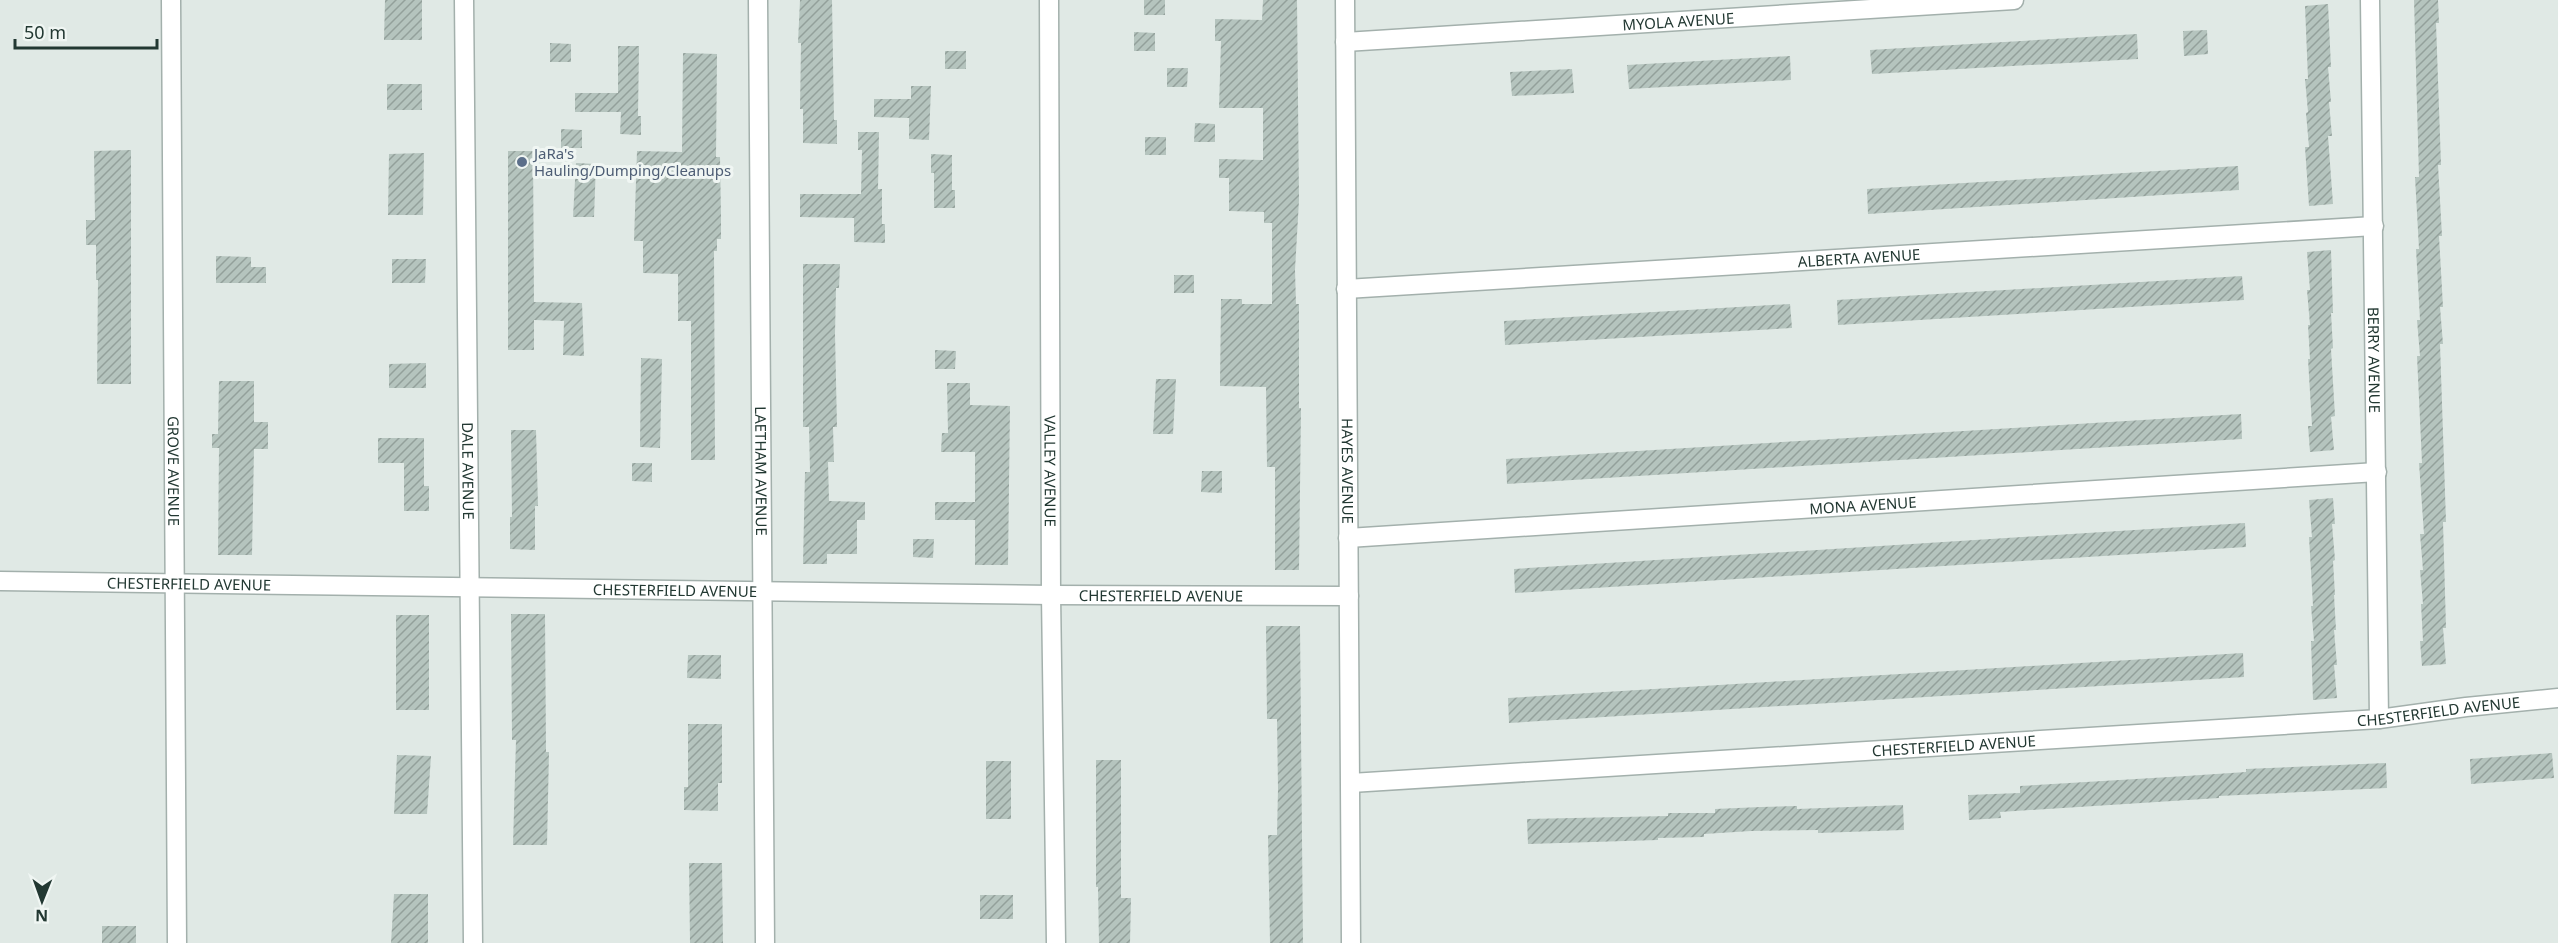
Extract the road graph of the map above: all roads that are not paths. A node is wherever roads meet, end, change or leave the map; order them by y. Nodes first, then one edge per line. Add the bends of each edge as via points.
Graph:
1 (171, 0) edge
2 (464, 0) edge
3 (758, 0) edge
4 (1049, 0) edge
5 (1345, 0) edge
6 (2014, 0) edge
7 (2370, 0) edge
8 (1345, 42) junction
9 (2374, 226) junction
10 (1346, 289) junction
11 (2378, 472) junction
12 (1348, 537) junction
13 (0, 581) edge
14 (174, 581) junction
15 (469, 587) junction
16 (762, 591) junction
17 (1051, 595) junction
18 (1349, 596) junction
19 (2558, 698) edge
20 (2379, 719) junction
21 (1351, 783) junction
22 (177, 943) edge
23 (473, 943) edge
24 (765, 943) edge
25 (1056, 943) edge
26 (1351, 943) edge

1 - 14 street, GROVE AVENUE
2 - 15 street, DALE AVENUE
3 - 16 street, LAETHAM AVENUE
4 - 17 street, VALLEY AVENUE
5 - 8 street, HAYES AVENUE
6 - 8 street, MYOLA AVENUE
7 - 9 street, BERRY AVENUE
8 - 10 street, HAYES AVENUE
9 - 10 street, ALBERTA AVENUE
9 - 11 street, BERRY AVENUE
10 - 12 street, HAYES AVENUE
11 - 12 street, MONA AVENUE
11 - 20 street, BERRY AVENUE
12 - 18 street, HAYES AVENUE
13 - 14 street, CHESTERFIELD AVENUE
14 - 15 street, CHESTERFIELD AVENUE
14 - 22 street, GROVE AVENUE
15 - 16 street, CHESTERFIELD AVENUE
15 - 23 street, DALE AVENUE
16 - 17 street, CHESTERFIELD AVENUE
16 - 24 street, LAETHAM AVENUE
17 - 18 street, CHESTERFIELD AVENUE
17 - 25 street, VALLEY AVENUE
18 - 21 street, HAYES AVENUE
19 - 20 street, CHESTERFIELD AVENUE
20 - 21 street, CHESTERFIELD AVENUE
21 - 26 street, HAYES AVENUE

